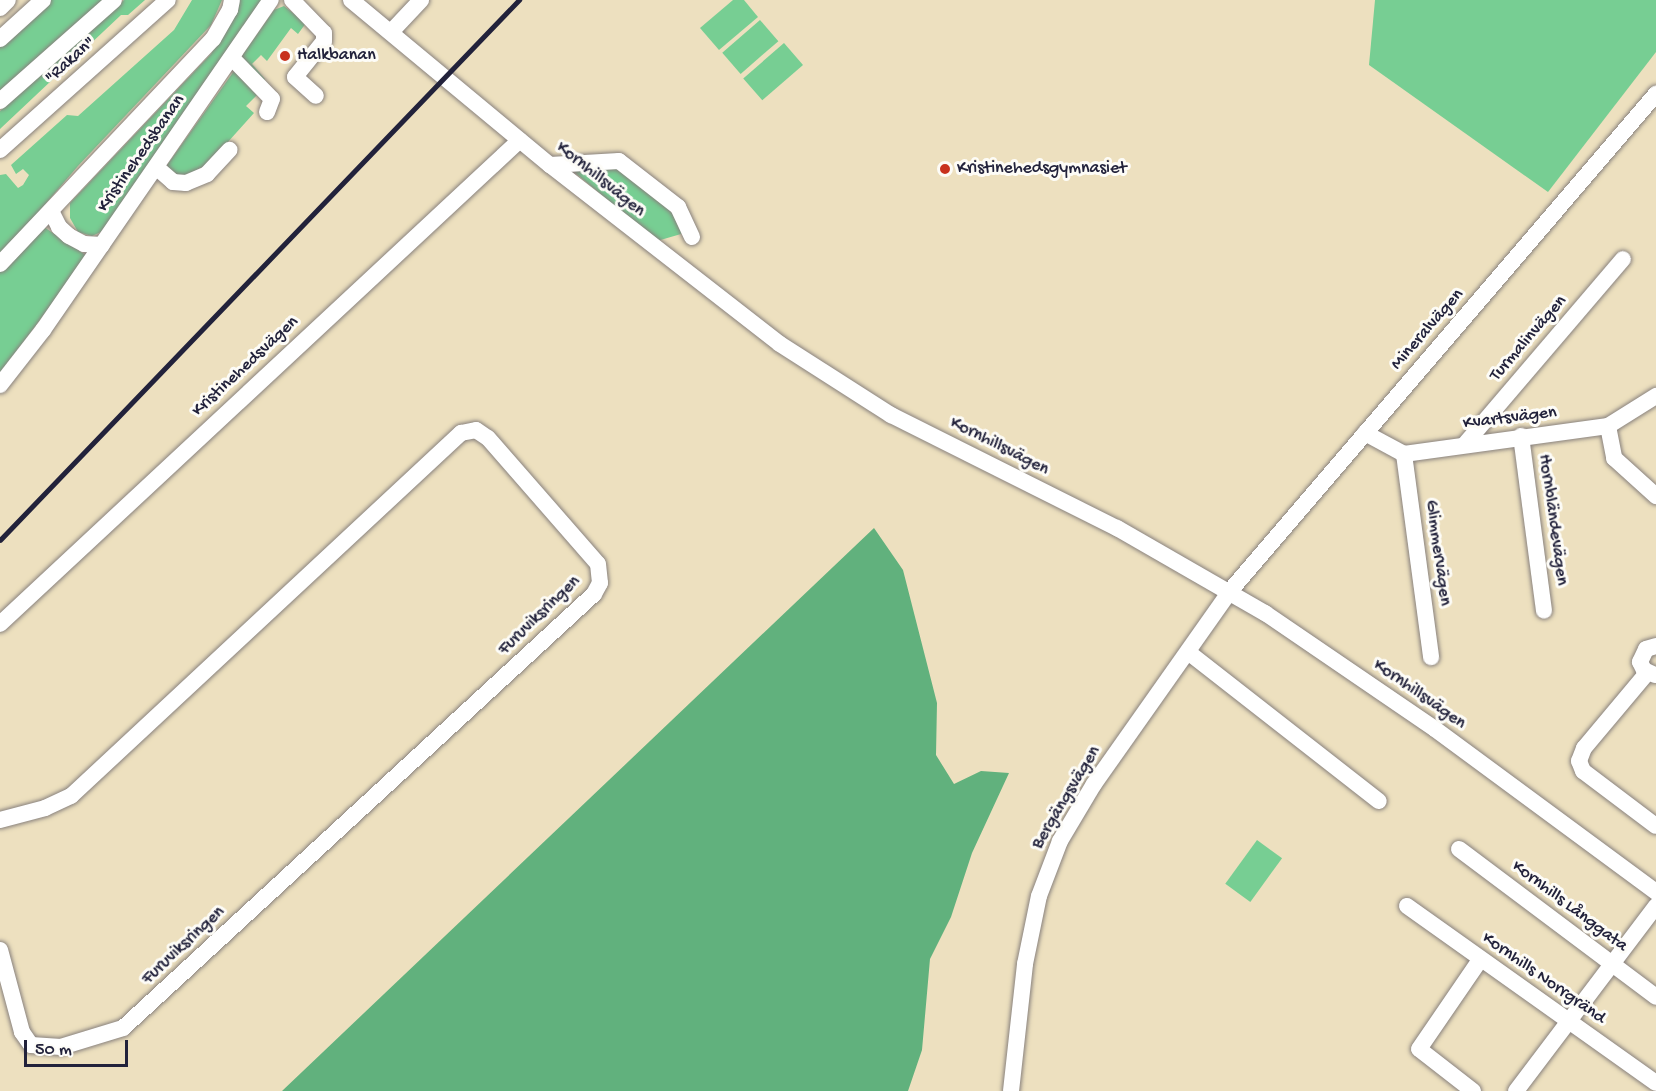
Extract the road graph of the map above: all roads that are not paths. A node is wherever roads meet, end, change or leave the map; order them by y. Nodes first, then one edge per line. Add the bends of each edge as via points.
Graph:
1 (8, 0) edge
2 (43, 0) edge
3 (114, 0) edge
4 (168, 0) edge
5 (232, 0) edge
6 (271, 0) edge
7 (292, 0) edge
8 (351, 0) edge
9 (421, 0) edge
10 (0, 8) edge
11 (391, 32) junction
12 (0, 39) edge
13 (232, 58) junction
14 (1656, 94) edge
15 (316, 96) dead end
16 (0, 101) edge
17 (267, 112) dead end
18 (520, 140) junction
19 (0, 150) edge
20 (229, 157) dead end
21 (550, 165) junction
22 (156, 167) junction
23 (51, 211) junction
24 (692, 237) dead end
25 (102, 245) junction
26 (1623, 259) dead end
27 (0, 264) edge
28 (0, 386) edge
29 (1656, 396) edge
30 (1608, 426) junction
31 (1365, 433) junction
32 (1521, 436) junction
33 (1465, 444) junction
34 (1404, 454) junction
35 (1656, 496) edge
36 (1230, 591) junction
37 (1544, 610) dead end
38 (0, 624) edge
39 (1656, 645) edge
40 (1188, 652) junction
41 (1431, 657) dead end
42 (1652, 674) edge
43 (1379, 801) dead end
44 (0, 820) edge
45 (1656, 826) edge
46 (1459, 849) dead end
47 (1656, 892) edge
48 (1407, 906) dead end
49 (1656, 906) edge
50 (0, 950) edge
51 (1480, 960) junction
52 (1613, 964) junction
53 (1656, 997) edge
54 (1569, 1020) junction
55 (1656, 1083) edge
56 (1011, 1091) edge
57 (1473, 1091) edge
58 (1516, 1091) edge

1 - 10 street
2 - 12 street
3 - 16 street
4 - 19 street, "Rakan"
5 - 23 street, Kristinehedsbanan via 213,39
6 - 13 street, Kristinehedsbanan
7 - 15 street via 324,33 324,41 295,77
8 - 11 street, Kornhillsvägen
9 - 11 street
11 - 18 street, Kornhillsvägen
13 - 17 street via 272,99
13 - 22 street, Kristinehedsbanan
14 - 31 street, Mineralvägen
18 - 21 street, Kornhillsvägen
18 - 38 street, Kristinehedsvägen
20 - 22 street via 197,181 186,183 173,182
21 - 24 street via 619,161 671,200 684,216
21 - 36 street, Kornhillsvägen via 738,315 891,415 1117,528
22 - 25 street, Kristinehedsbanan
23 - 25 street via 69,236 84,244
23 - 27 street, Kristinehedsbanan
25 - 28 street, Kristinehedsbanan
26 - 33 street, Turmalinvägen
29 - 30 street, Kvartsvägen
30 - 32 street, Kvartsvägen
30 - 35 street via 1614,458
31 - 34 street
31 - 36 street, Mineralvägen
32 - 33 street, Kvartsvägen
32 - 37 street, Hornbländevägen
33 - 34 street, Kvartsvägen
34 - 41 street, Glimmervägen
36 - 40 street, Bergängsvägen
36 - 47 street, Kornhillsvägen via 1435,729
39 - 42 street via 1646,649 1641,657
40 - 43 street
40 - 56 street, Bergängsvägen via 1094,784 1048,868 1025,964
42 - 45 street via 1589,741 1579,761 1583,771
44 - 50 street, Furuviksringen via 45,808 71,796 461,433 476,430 488,438 598,564 600,583 594,594 123,1028 61,1047 31,1046 22,1032
46 - 52 street, Kornhills Långgata
48 - 51 street, Kornhills Norrgränd
49 - 52 street
51 - 54 street, Kornhills Norrgränd
51 - 57 street via 1419,1049
52 - 53 street, Kornhills Långgata
52 - 54 street
54 - 55 street, Kornhills Norrgränd
54 - 58 street

